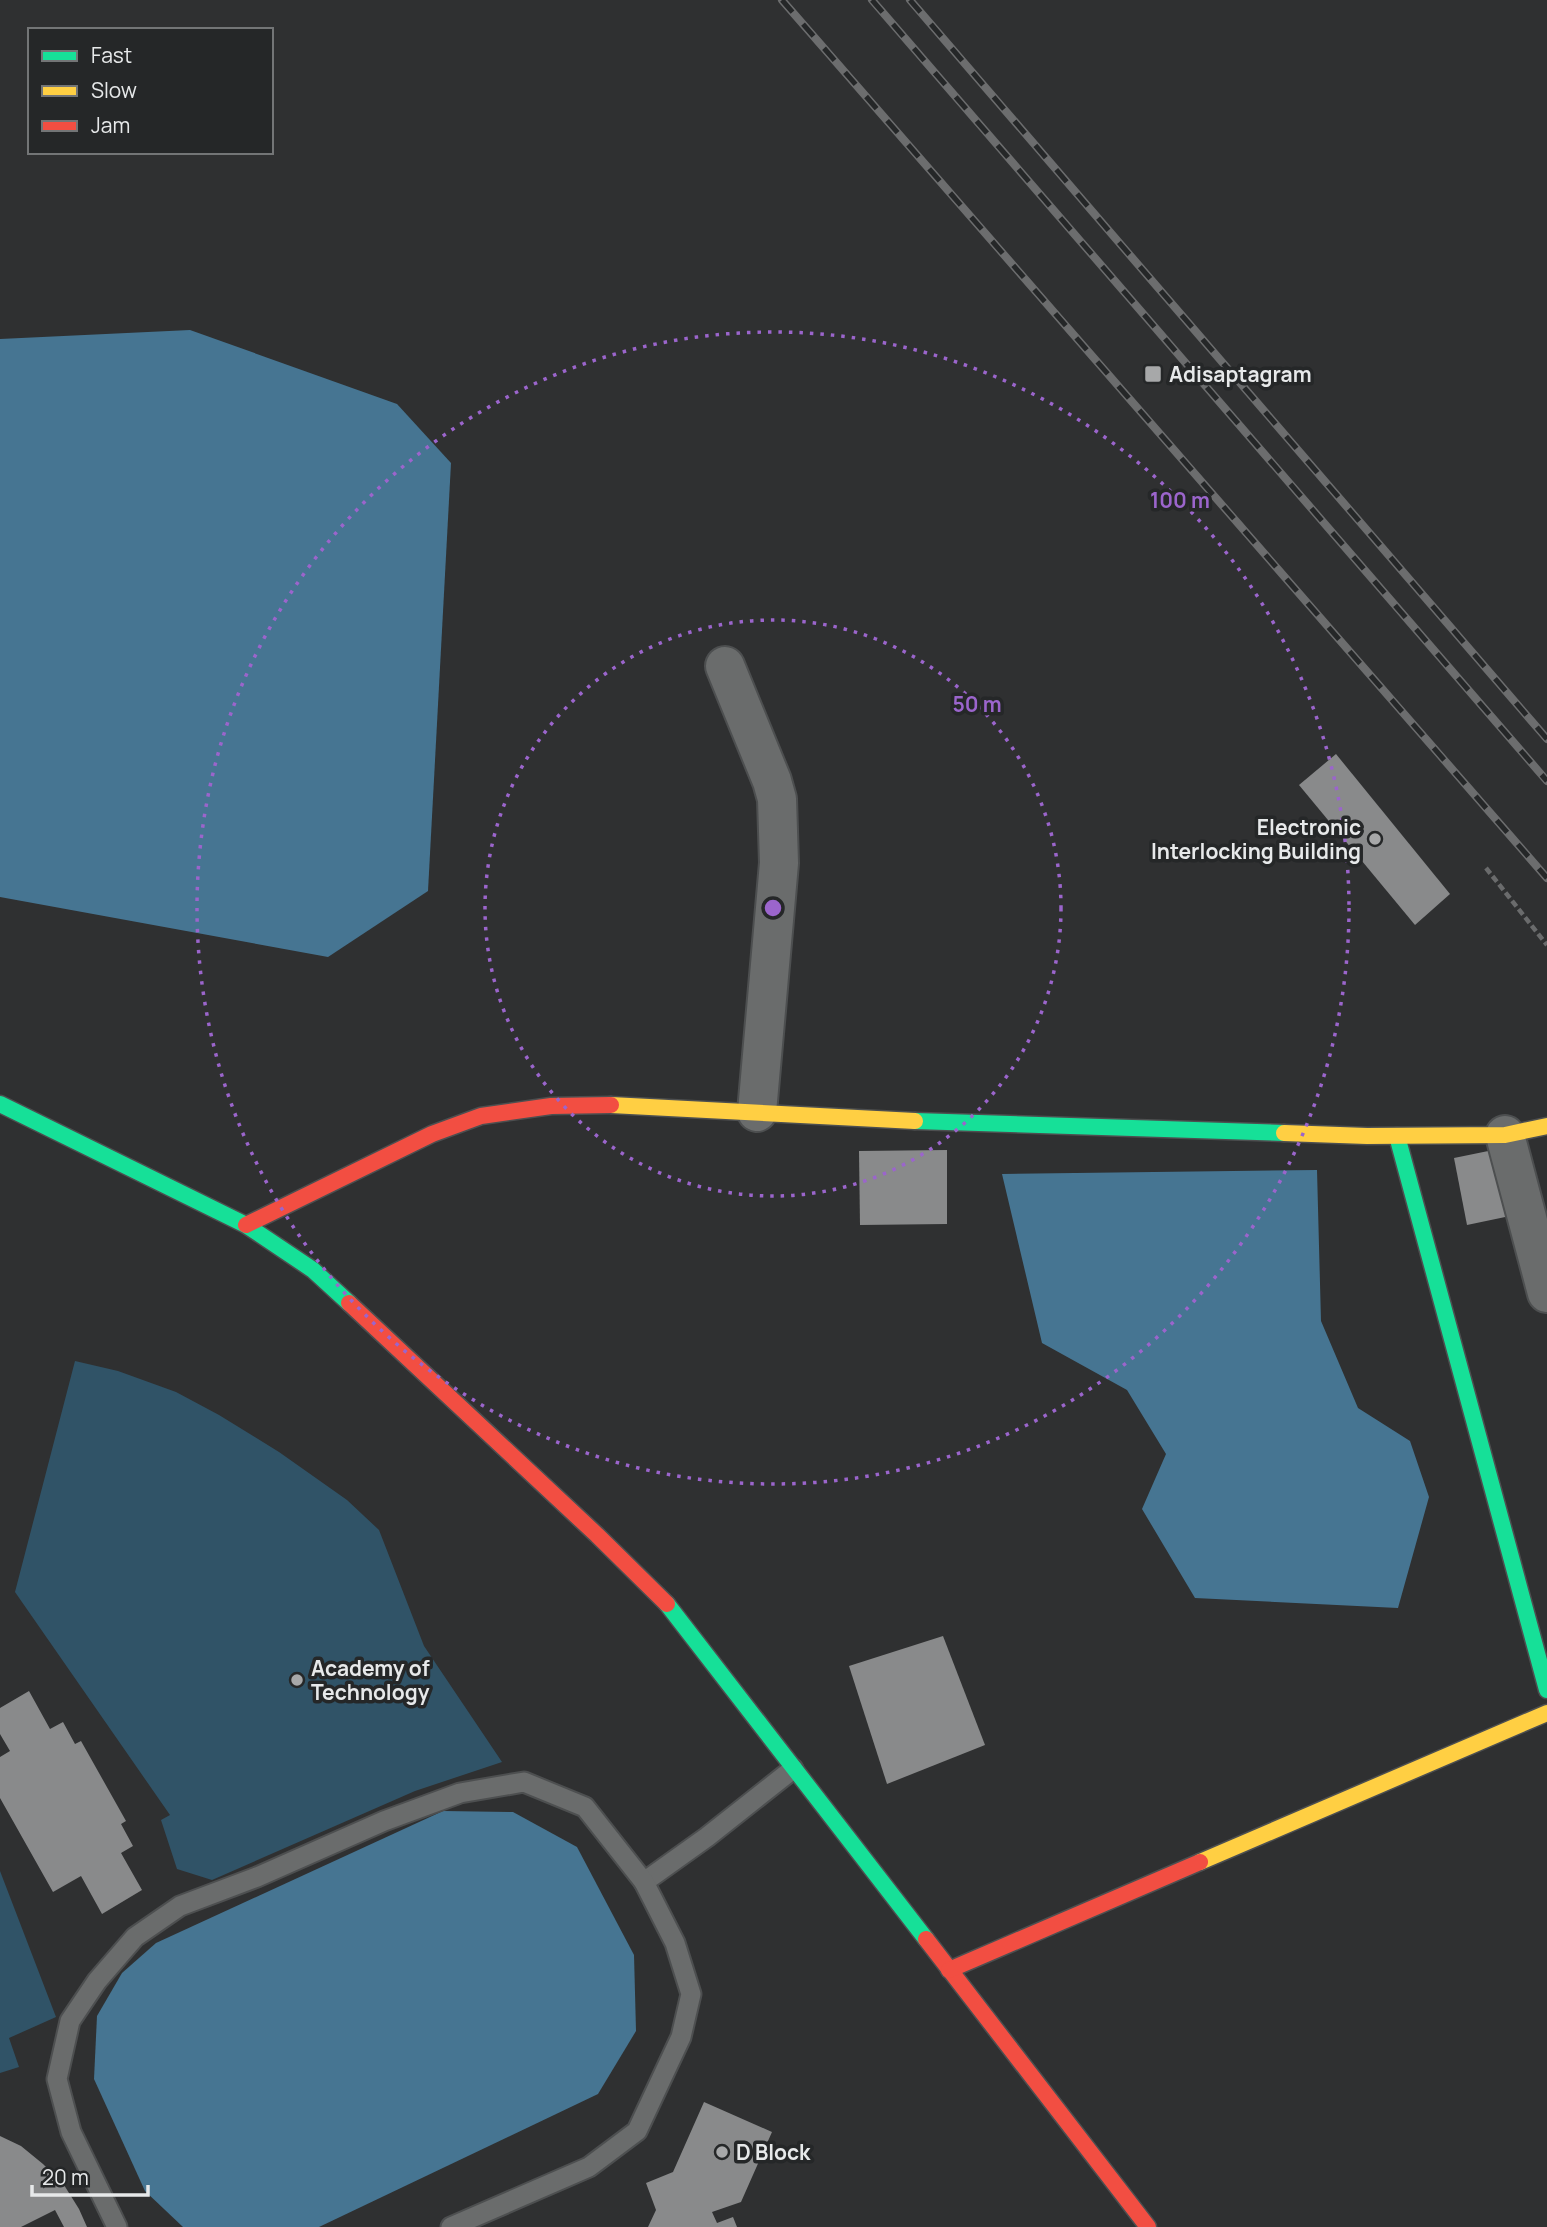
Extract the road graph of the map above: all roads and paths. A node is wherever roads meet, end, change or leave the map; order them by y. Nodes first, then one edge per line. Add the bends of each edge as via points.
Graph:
1 (725, 666) dead end
2 (1486, 869) dead end
3 (1547, 945) edge
4 (0, 1104) edge
5 (757, 1112) junction
6 (1547, 1126) edge
7 (1505, 1135) junction
8 (1397, 1136) junction
9 (246, 1225) junction
10 (1547, 1293) edge
11 (1547, 1690) edge
12 (1547, 1713) edge
13 (793, 1769) junction
14 (644, 1882) junction
15 (949, 1970) junction
16 (117, 2227) edge
17 (451, 2227) edge
18 (1148, 2227) edge

1 - 5 street via 776,799 779,863
2 - 3 path
4 - 9 street
5 - 8 street
5 - 9 street via 551,1106 481,1116 432,1134
6 - 7 street
7 - 8 street
7 - 10 street
8 - 11 street
9 - 13 street via 313,1270 668,1605
12 - 15 street
13 - 14 lane
13 - 15 street
14 - 16 lane via 584,1807 524,1782 460,1793 180,1906 135,1937 97,1981 70,2021 57,2079 71,2132
14 - 17 lane via 675,1943 691,1994 681,2037 637,2131 589,2166
15 - 18 street

